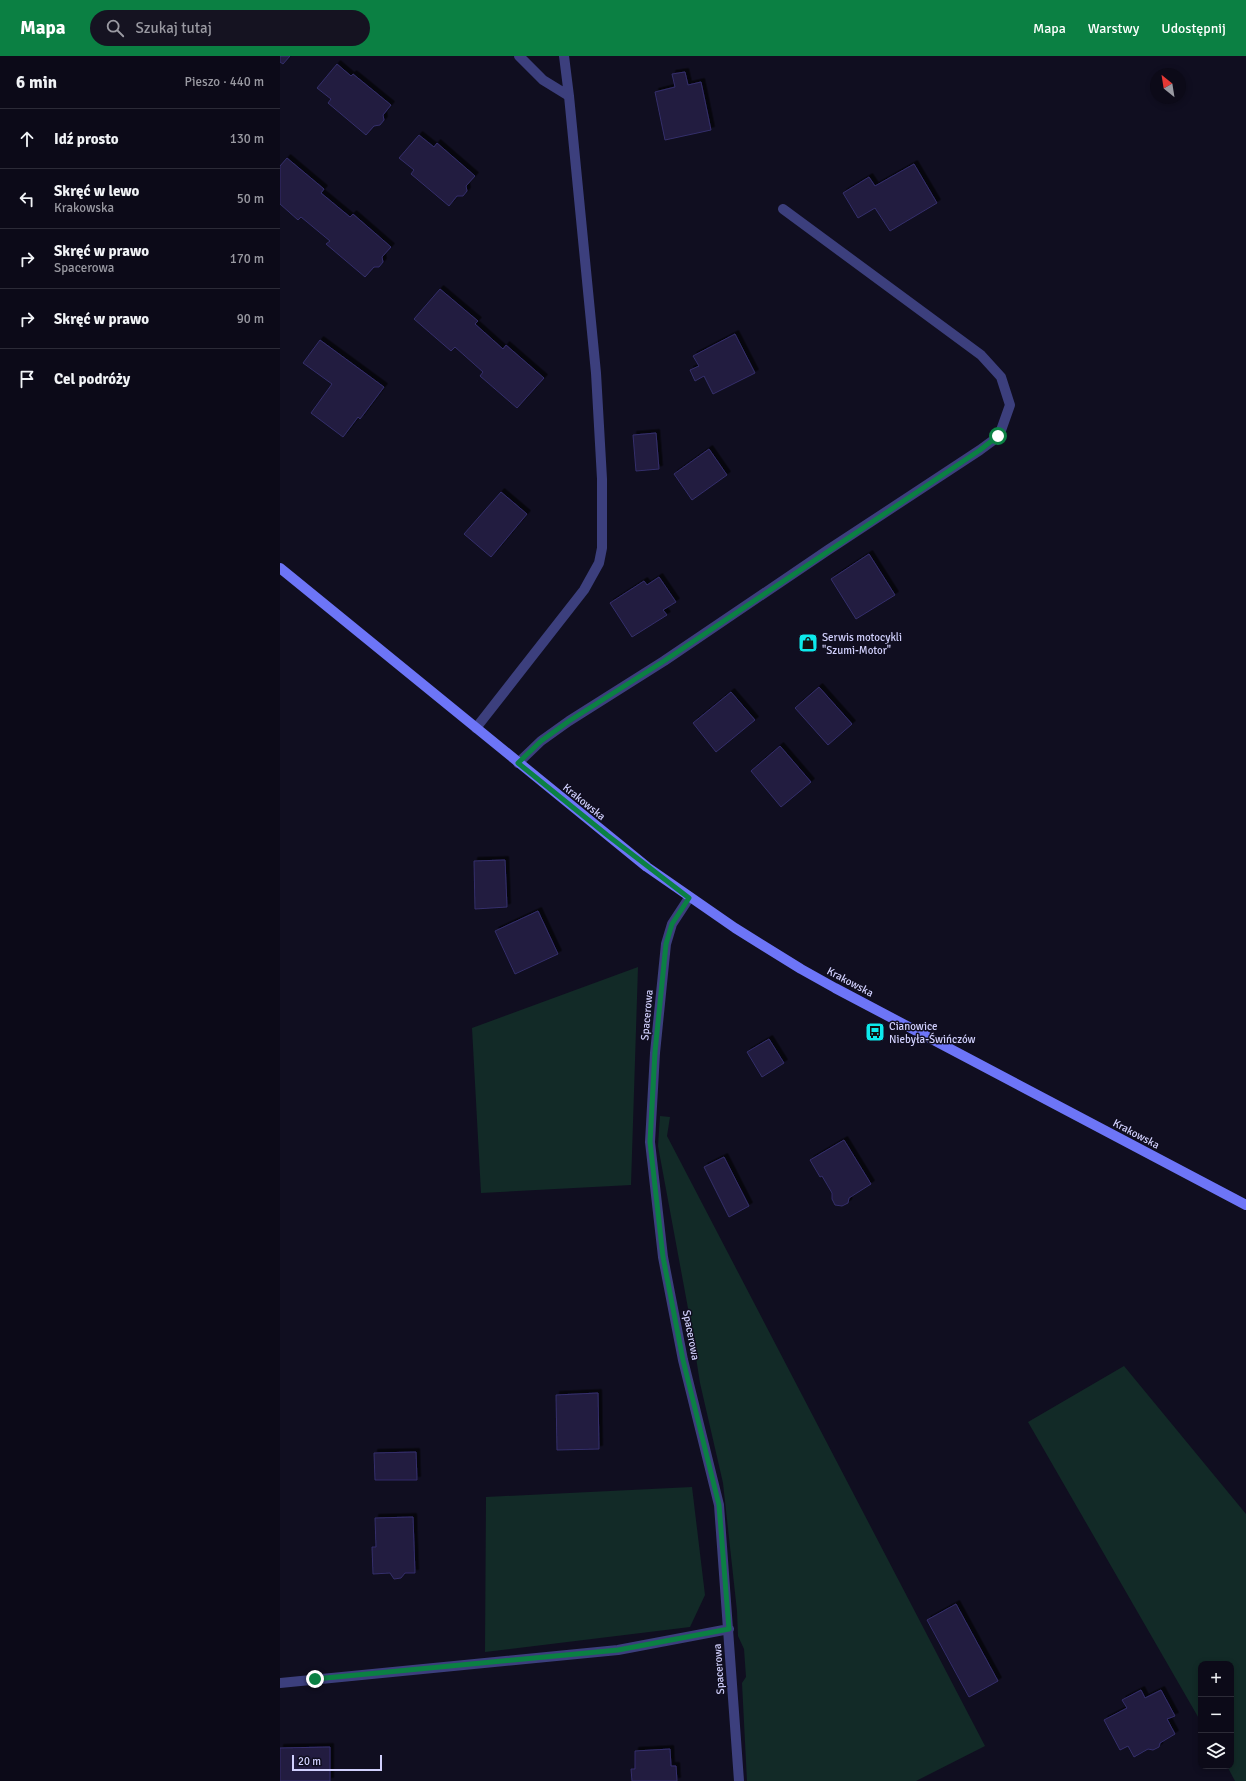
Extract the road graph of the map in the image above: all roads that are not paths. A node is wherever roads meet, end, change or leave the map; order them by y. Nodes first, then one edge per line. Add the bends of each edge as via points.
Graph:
1 (519, 56) edge
2 (564, 56) edge
3 (569, 96) junction
4 (783, 209) dead end
5 (280, 568) edge
6 (476, 728) junction
7 (518, 763) junction
8 (689, 898) junction
9 (1246, 1205) edge
10 (729, 1629) junction
11 (280, 1683) edge
12 (739, 1781) edge

1 - 3 street via 543,80
2 - 3 street
3 - 6 street via 596,373 602,479 602,548 599,563 584,590
4 - 7 street via 981,355 1001,377 1010,405 998,436 664,661 569,721 541,741
5 - 6 main road, Krakowska
6 - 7 main road, Krakowska
7 - 8 main road, Krakowska
8 - 9 main road, Krakowska via 808,973
8 - 10 street, Spacerowa via 672,924 666,944 655,1052 650,1142 664,1264 683,1360 719,1505
10 - 11 street via 618,1650
10 - 12 street, Spacerowa

